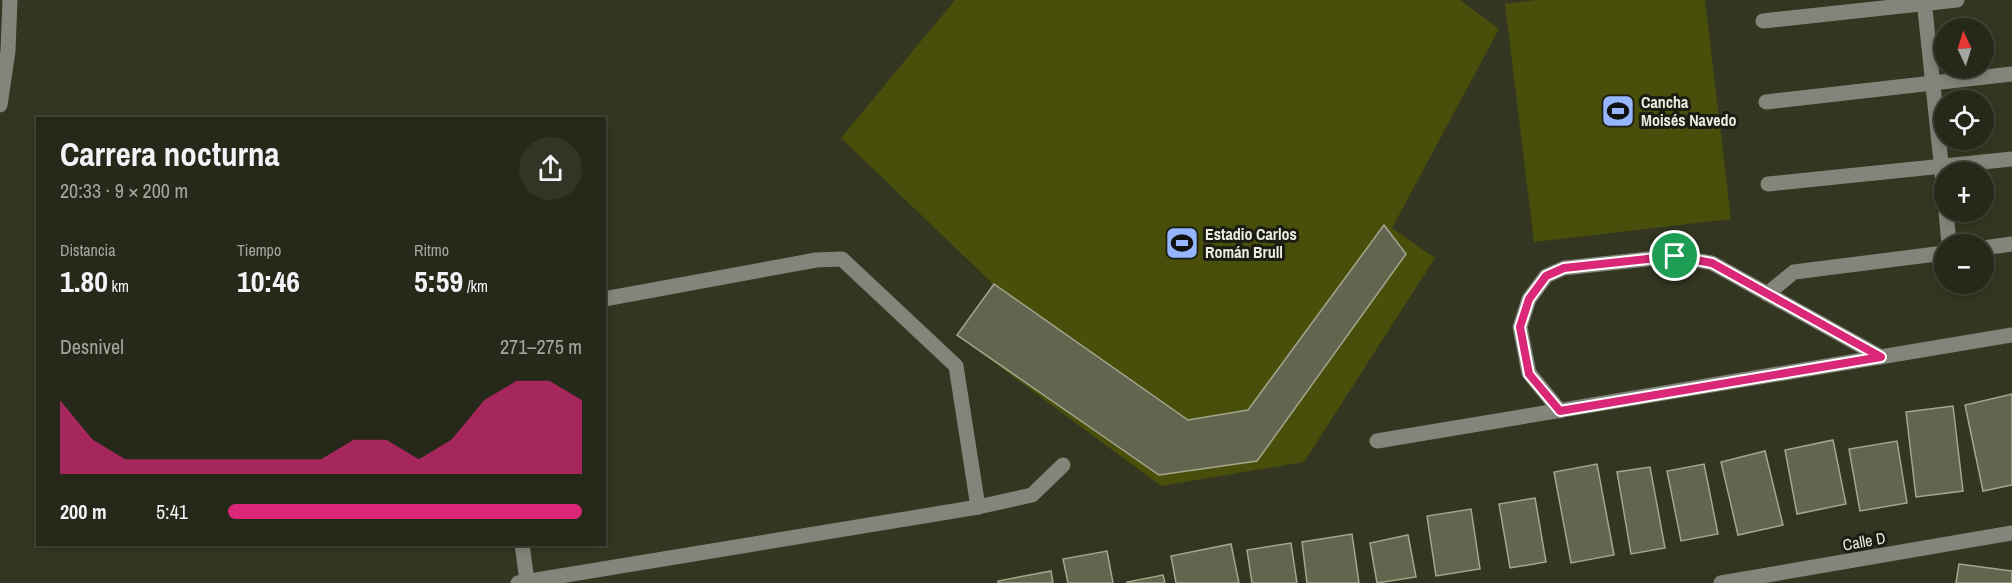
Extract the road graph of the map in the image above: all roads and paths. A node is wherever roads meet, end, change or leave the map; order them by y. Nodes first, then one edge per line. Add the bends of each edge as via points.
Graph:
1 (10, 0) edge
2 (1957, 0) edge
3 (1924, 2) edge
4 (1763, 21) dead end
5 (2012, 74) edge
6 (1933, 82) junction
7 (1766, 102) dead end
8 (0, 105) edge
9 (2012, 159) edge
10 (1941, 162) edge
11 (1986, 162) edge
12 (1934, 168) edge
13 (1768, 184) dead end
14 (2012, 244) edge
15 (1994, 246) edge
16 (1934, 254) edge
17 (1767, 294) junction
18 (606, 299) edge
19 (2012, 335) edge
20 (1881, 357) junction
21 (1560, 411) junction
22 (1377, 441) dead end
23 (1063, 465) dead end
24 (978, 507) junction
25 (2012, 533) edge
26 (522, 546) edge
27 (1784, 578) edge
28 (523, 582) edge
29 (1721, 583) edge

1 - 8 street
2 - 3 street
3 - 4 street
3 - 6 street
5 - 6 street
6 - 7 street
6 - 10 street
9 - 11 street
12 - 13 street
14 - 15 street
16 - 17 street via 1794,272
17 - 20 street
17 - 21 street via 1712,263 1675,256 1564,268 1546,276 1529,299 1520,327 1529,374
18 - 24 street via 816,260 843,259 956,366
19 - 20 street
20 - 21 street
21 - 22 street
23 - 24 street via 1032,495
24 - 28 street
25 - 27 street, Calle D
26 - 28 street
27 - 29 street, Calle D

